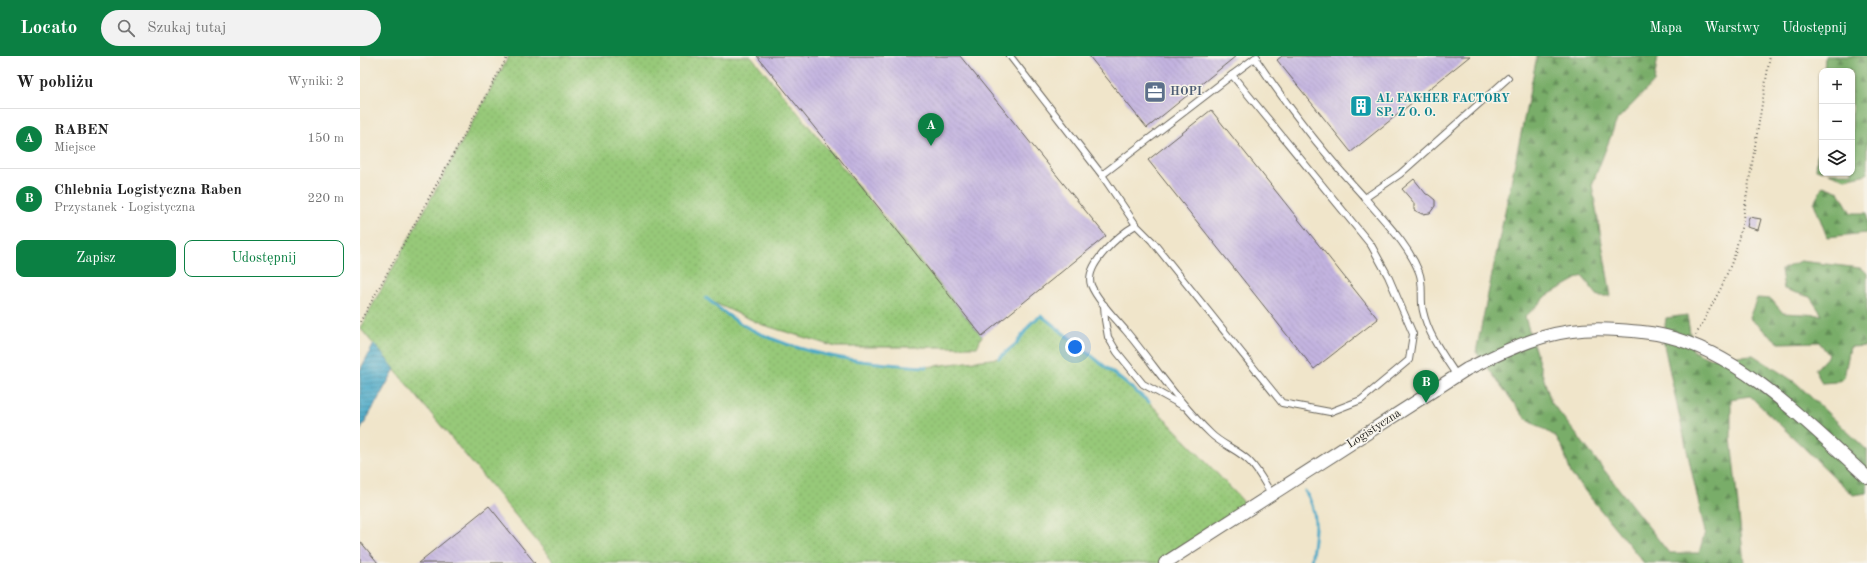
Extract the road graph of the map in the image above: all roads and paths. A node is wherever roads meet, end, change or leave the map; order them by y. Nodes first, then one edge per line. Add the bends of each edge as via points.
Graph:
1 (508, 56) edge
2 (1010, 56) edge
3 (1770, 56) edge
4 (1256, 57) edge
5 (1232, 75) junction
6 (1508, 78) dead end
7 (1102, 175) junction
8 (1365, 198) junction
9 (1136, 225) junction
10 (1104, 305) junction
11 (360, 322) edge
12 (1691, 344) junction
13 (1457, 376) junction
14 (1192, 414) junction
15 (1867, 477) edge
16 (1272, 495) junction
17 (1166, 563) edge

1 - 11 path
2 - 7 lane
3 - 12 path via 1742,224 1734,257 1721,288
4 - 5 lane
4 - 8 lane via 1284,100
5 - 7 lane
5 - 9 lane via 1371,245 1388,276 1413,334 1409,360 1361,400 1330,412 1282,403 1152,241
6 - 8 lane via 1400,174
7 - 9 lane
8 - 13 lane via 1413,259 1420,274 1423,310 1428,328
9 - 10 lane via 1109,246 1093,266 1090,284
10 - 14 lane
10 - 14 lane via 1108,337 1117,352 1143,384 1180,404
12 - 13 street, Logistyczna via 1666,336 1636,331 1572,331 1544,337 1507,350
12 - 15 street, Logistyczna via 1748,376 1776,396
13 - 16 street, Logistyczna
14 - 16 lane via 1212,436 1232,447 1250,462
16 - 17 street, Logistyczna

